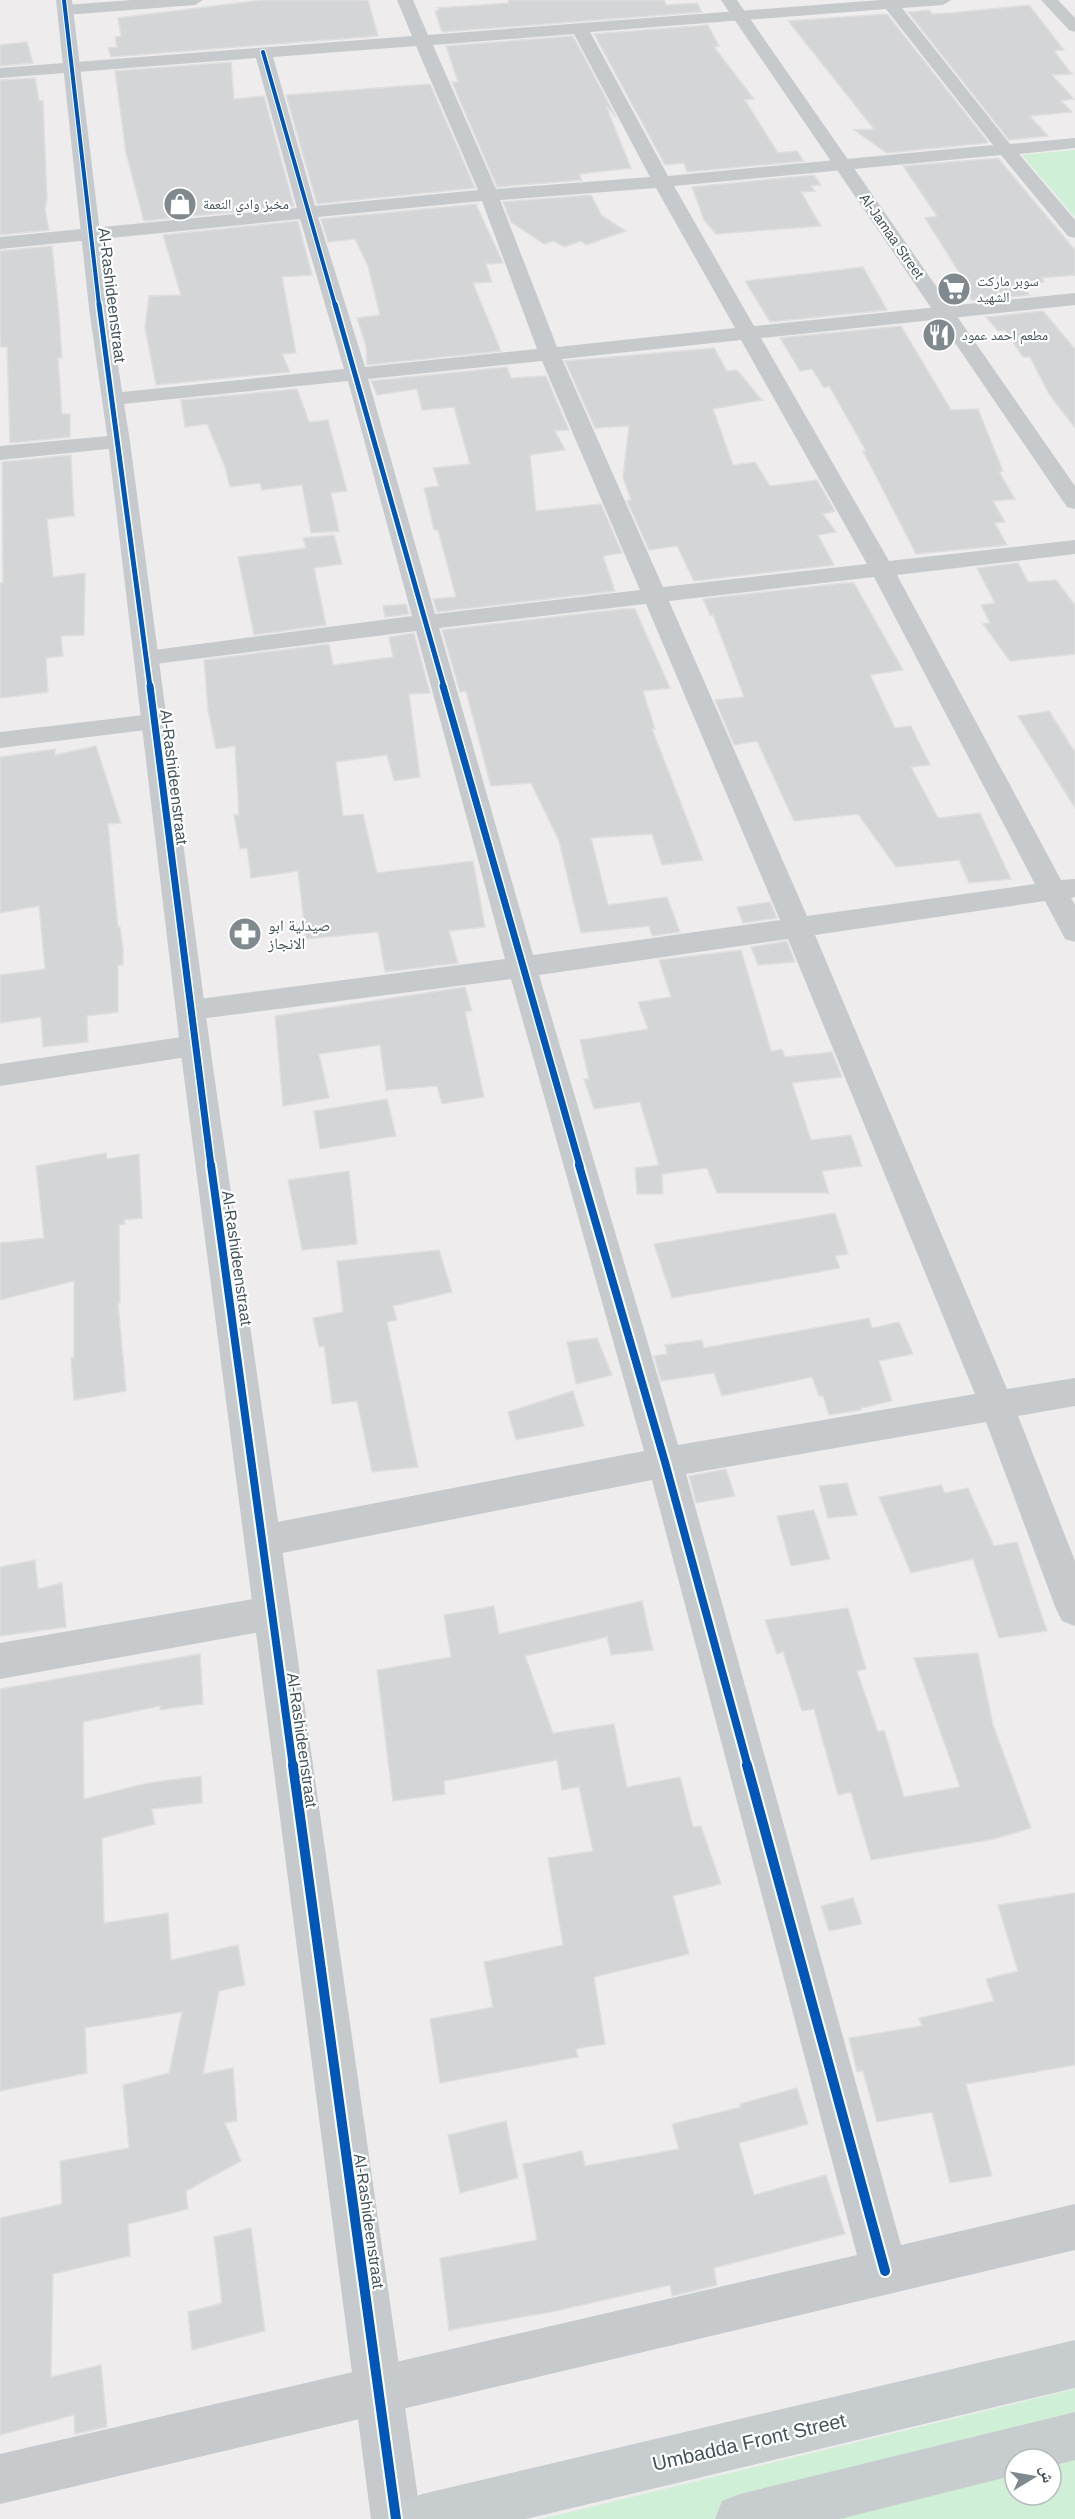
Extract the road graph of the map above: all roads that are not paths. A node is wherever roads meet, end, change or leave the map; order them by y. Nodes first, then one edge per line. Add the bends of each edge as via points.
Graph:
1 (195, 0) edge
2 (405, 0) edge
3 (943, 0) edge
4 (1049, 0) edge
5 (891, 4) junction
6 (65, 5) edge
7 (735, 8) edge
8 (1075, 27) edge
9 (579, 28) junction
10 (420, 40) junction
11 (263, 52) junction
12 (72, 67) junction
13 (0, 73) edge
14 (1075, 143) edge
15 (1005, 149) junction
16 (841, 165) junction
17 (662, 182) junction
18 (489, 195) junction
19 (307, 212) junction
20 (1075, 232) edge
21 (90, 234) junction
22 (0, 243) edge
23 (1075, 299) edge
24 (945, 312) junction
25 (748, 333) junction
26 (549, 352) junction
27 (356, 373) junction
28 (113, 399) junction
29 (119, 442) junction
30 (0, 453) edge
31 (1075, 502) edge
32 (1075, 548) edge
33 (883, 571) junction
34 (657, 597) junction
35 (426, 622) junction
36 (147, 658) junction
37 (153, 722) junction
38 (0, 740) edge
39 (1063, 889) edge
40 (798, 926) junction
41 (1075, 932) edge
42 (522, 967) junction
43 (191, 1010) junction
44 (195, 1046) junction
45 (0, 1076) edge
46 (1075, 1392) edge
47 (997, 1406) junction
48 (665, 1462) junction
49 (262, 1541) junction
50 (1075, 1609) edge
51 (271, 1613) junction
52 (0, 1661) edge
53 (1075, 2227) edge
54 (885, 2271) junction
55 (1075, 2364) edge
56 (378, 2391) junction
57 (1075, 2436) edge
58 (0, 2479) edge
59 (396, 2519) edge
60 (422, 2519) edge
61 (740, 2519) edge

1 - 6 street
2 - 10 street
3 - 5 street
4 - 8 street
5 - 7 street
5 - 15 street
6 - 12 street, Al-Rashideenstraat
7 - 9 street
7 - 16 street, Al-Jamaa Street
9 - 10 street
9 - 17 street
10 - 11 street
10 - 18 street
11 - 12 street
11 - 19 street
12 - 13 street
12 - 21 street, Al-Rashideenstraat
14 - 15 street
15 - 16 street
15 - 20 street
16 - 17 street
16 - 24 street, Al-Jamaa Street
17 - 18 street
17 - 25 street
18 - 19 street
18 - 26 street
19 - 21 street
19 - 27 street
21 - 22 street
21 - 28 street, Al-Rashideenstraat
23 - 24 street
24 - 25 street
24 - 31 street, Al-Jamaa Street
25 - 26 street
25 - 33 street
26 - 27 street
26 - 34 street
27 - 28 street
27 - 35 street
28 - 29 street, Al-Rashideenstraat
29 - 30 street
29 - 36 street, Al-Rashideenstraat
32 - 33 street
33 - 34 street
33 - 39 street
34 - 35 street
34 - 40 street
35 - 36 street
35 - 42 street
36 - 37 street, Al-Rashideenstraat
37 - 38 street
37 - 43 street, Al-Rashideenstraat
39 - 40 street
39 - 41 street
40 - 42 street
40 - 47 street
42 - 43 street
42 - 48 street
43 - 44 street, Al-Rashideenstraat
44 - 45 street
44 - 49 street, Al-Rashideenstraat
46 - 47 street
47 - 48 street
47 - 50 street
48 - 49 street
48 - 54 street
49 - 51 street, Al-Rashideenstraat
51 - 52 street
51 - 56 street, Al-Rashideenstraat
53 - 54 street
54 - 56 street
55 - 60 main road, Umbadda Front Street
56 - 58 street
56 - 59 street, Al-Rashideenstraat
57 - 61 main road

